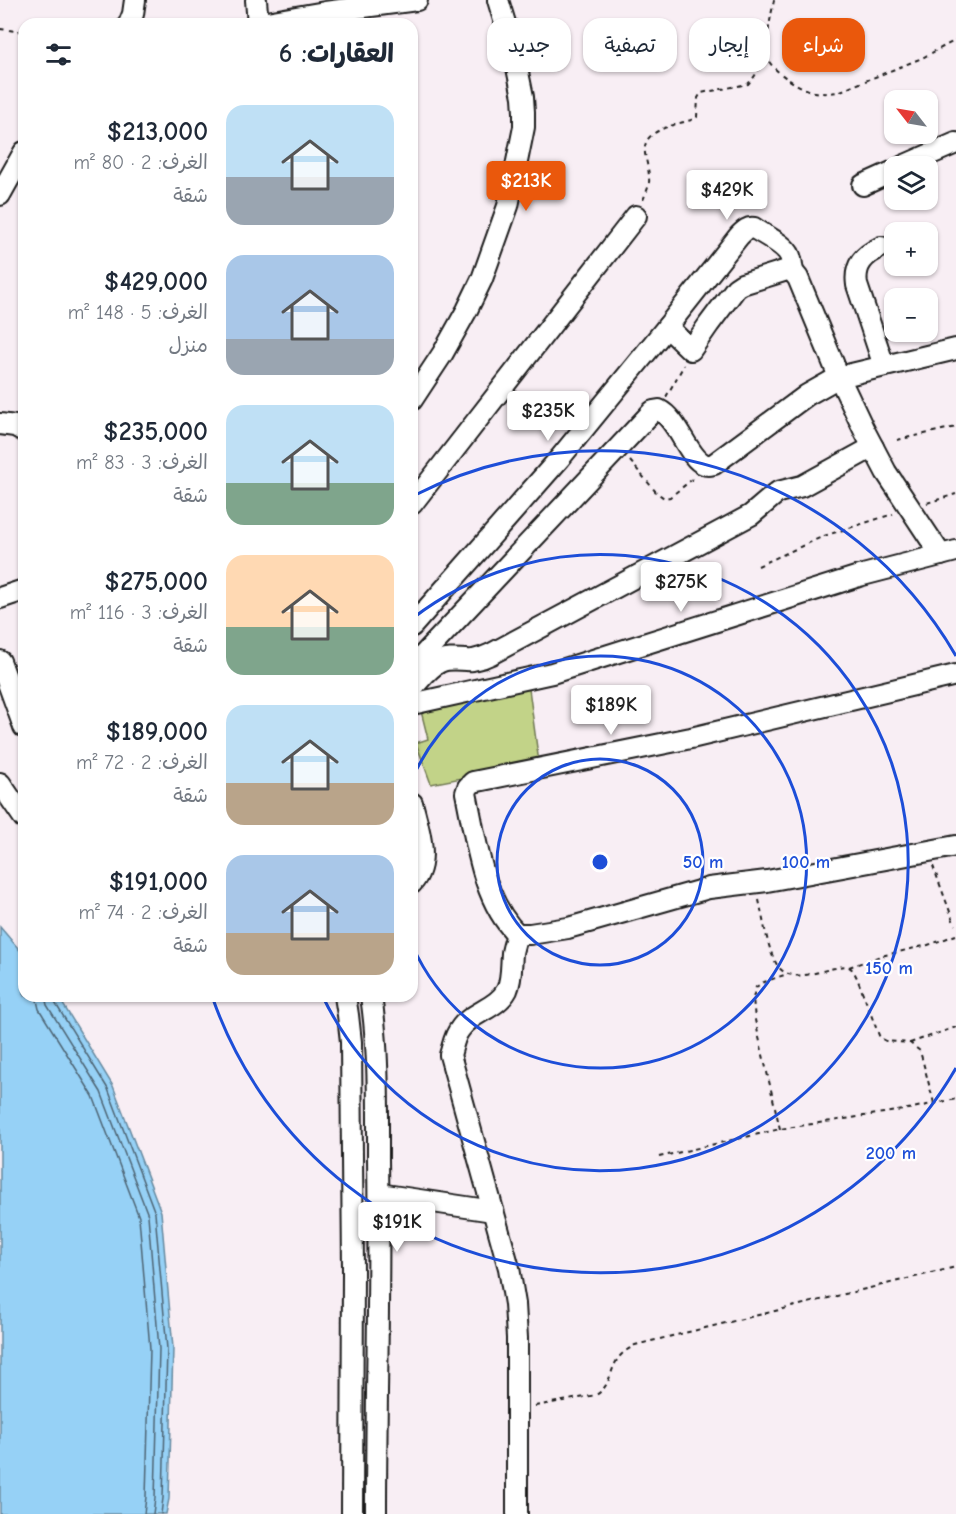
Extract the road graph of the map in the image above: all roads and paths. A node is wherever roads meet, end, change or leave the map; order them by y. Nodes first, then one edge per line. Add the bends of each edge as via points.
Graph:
1 (135, 0) edge
2 (256, 0) edge
3 (417, 0) edge
4 (498, 0) edge
5 (774, 0) edge
6 (130, 18) edge
7 (256, 18) edge
8 (319, 18) edge
9 (770, 26) edge
10 (0, 29) edge
11 (18, 31) edge
12 (956, 40) edge
13 (770, 62) edge
14 (756, 72) edge
15 (956, 143) edge
16 (926, 156) edge
17 (18, 163) edge
18 (884, 175) edge
19 (863, 184) dead end
20 (0, 195) edge
21 (636, 216) joint
22 (881, 247) dead end
23 (793, 272) junction
24 (667, 327) junction
25 (956, 349) edge
26 (691, 350) junction
27 (884, 366) junction
28 (838, 377) junction
29 (418, 391) edge
30 (659, 410) junction
31 (0, 424) edge
32 (956, 427) edge
33 (18, 428) edge
34 (897, 440) dead end
35 (618, 447) junction
36 (873, 447) junction
37 (710, 465) junction
38 (956, 494) edge
39 (418, 496) edge
40 (911, 508) junction
41 (949, 553) edge
42 (758, 566) dead end
43 (18, 592) edge
44 (0, 598) edge
45 (418, 619) edge
46 (0, 661) edge
47 (418, 661) edge
48 (956, 675) edge
49 (418, 682) edge
50 (418, 703) edge
51 (18, 710) edge
52 (0, 783) edge
53 (18, 809) edge
54 (418, 829) edge
55 (956, 846) edge
56 (927, 852) junction
57 (418, 876) edge
58 (755, 883) junction
59 (956, 925) edge
60 (517, 934) junction
61 (956, 935) edge
62 (849, 967) junction
63 (787, 974) junction
64 (346, 1002) edge
65 (371, 1002) edge
66 (956, 1027) edge
67 (910, 1043) junction
68 (956, 1099) edge
69 (934, 1103) junction
70 (780, 1129) junction
71 (378, 1139) junction
72 (352, 1142) junction
73 (659, 1156) dead end
74 (379, 1194) junction
75 (493, 1211) junction
76 (956, 1267) edge
77 (517, 1409) junction
78 (352, 1514) edge
79 (376, 1514) edge
80 (517, 1514) edge

1 - 6 street
2 - 7 street
3 - 8 street
4 - 29 street via 514,53 524,112 508,206 467,310
5 - 9 path
10 - 11 path
12 - 13 path via 922,58 827,94 804,89 775,70
14 - 21 path via 743,86 701,93 697,117 651,136 644,149 650,180
15 - 16 street
17 - 20 street
18 - 19 street
21 - 39 street
22 - 27 street via 870,252 856,276
23 - 24 street via 785,248 754,228 745,230
23 - 26 street via 787,270 736,288
23 - 28 street
24 - 26 street
24 - 45 street via 560,458
25 - 27 street
26 - 30 path
27 - 28 street
28 - 36 street
28 - 37 street
30 - 35 street via 653,411
30 - 37 street via 667,414 693,454
31 - 33 street
32 - 34 path
35 - 37 path via 664,498
35 - 47 street
36 - 40 street
36 - 49 street via 802,486 778,492 751,515 491,654 471,660 442,660
38 - 40 path
40 - 41 street
40 - 42 path via 824,536
41 - 50 street via 859,576 552,673
43 - 44 street
46 - 51 street
48 - 60 street via 680,741 473,782 466,793 485,879 500,914
52 - 53 street
54 - 57 street via 422,860
55 - 56 street
56 - 58 street
56 - 59 path
58 - 60 street via 709,888 568,928
58 - 63 path via 771,954
60 - 75 street via 506,991 461,1027 450,1055
61 - 62 path
62 - 63 path
62 - 67 path via 880,1038
63 - 70 path via 756,987 753,998
64 - 72 street via 351,1042
65 - 71 street
66 - 67 path
67 - 69 path via 920,1050
68 - 69 path
69 - 70 path
70 - 73 path
71 - 72 street
71 - 74 street
72 - 78 street
74 - 75 street
74 - 79 street
75 - 77 street via 515,1304
76 - 77 path via 635,1345 621,1354 608,1384 596,1395
77 - 80 street

